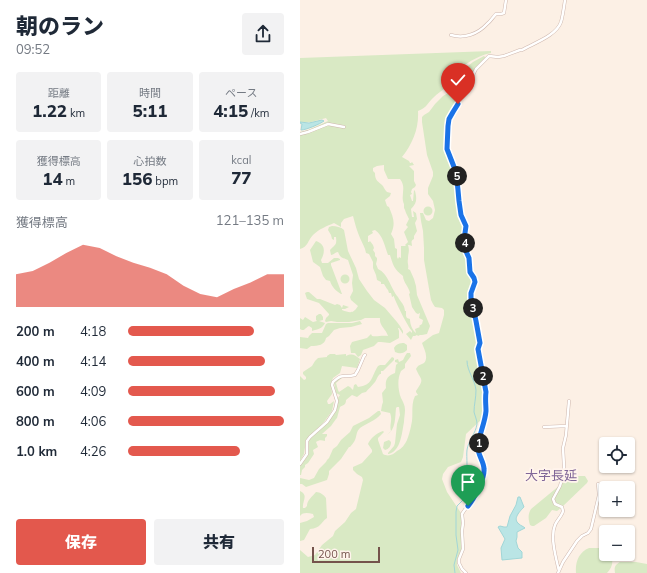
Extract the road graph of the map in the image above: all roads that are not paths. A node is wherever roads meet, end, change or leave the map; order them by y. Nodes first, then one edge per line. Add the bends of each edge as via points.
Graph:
1 (506, 0) edge
2 (565, 0) edge
3 (451, 35) dead end
4 (344, 127) dead end
5 (300, 134) edge
6 (365, 355) dead end
7 (569, 401) dead end
8 (566, 426) junction
9 (544, 427) dead end
10 (300, 464) edge
11 (598, 484) dead end
12 (558, 572) edge
13 (466, 573) edge

1 - 3 street via 504,13 496,14 486,26 475,33 457,37
2 - 13 street via 561,22 552,33 522,50 504,56 490,56 482,62 464,88 461,100 449,119 447,149 456,172 461,215 466,226 465,249 475,282 471,298 486,392 486,411 478,447 484,474 474,497 462,514 463,549 459,562
4 - 5 street via 328,124
6 - 10 street via 354,375 340,376 333,382 337,401 335,410 327,422 307,441 307,454
7 - 8 street
8 - 9 street
8 - 12 street via 562,448 564,472 553,501 564,511 554,531
11 - 12 street via 599,495 589,532 577,541

